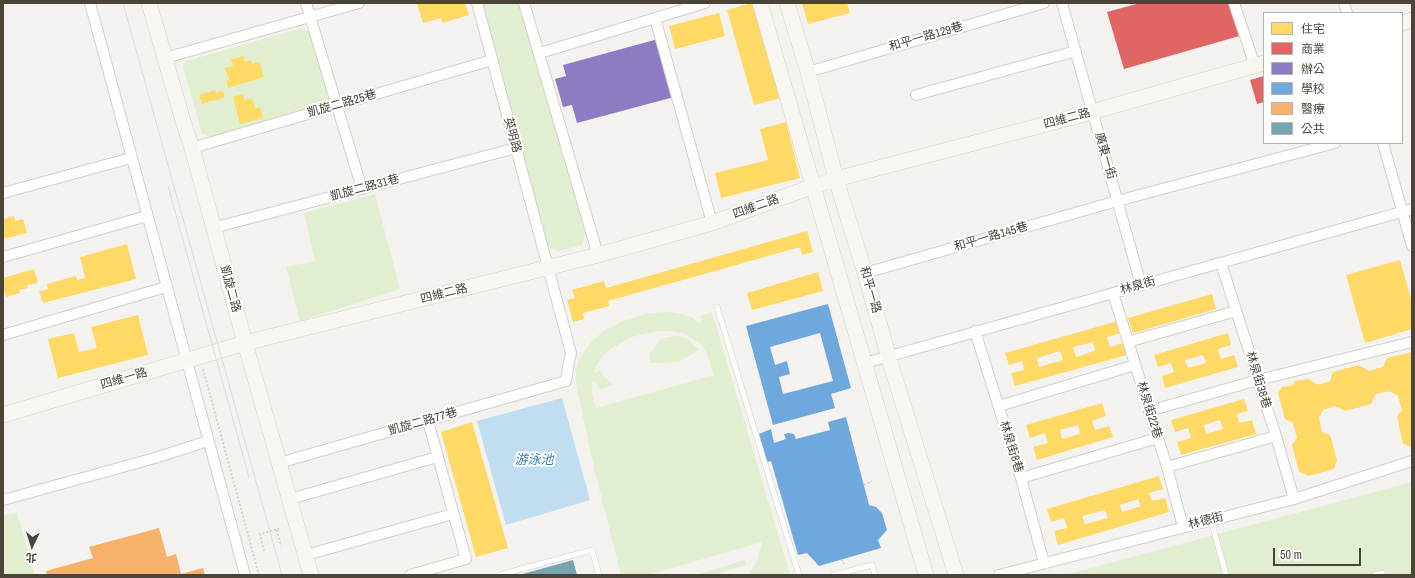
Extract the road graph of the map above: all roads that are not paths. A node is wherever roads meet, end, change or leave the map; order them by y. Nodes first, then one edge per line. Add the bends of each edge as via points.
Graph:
1 (90, 3) edge
2 (149, 3) edge
3 (306, 3) edge
4 (359, 3) edge
5 (477, 3) edge
6 (524, 3) edge
7 (705, 3) edge
8 (760, 3) edge
9 (788, 3) edge
10 (1044, 3) edge
11 (1062, 3) edge
12 (1235, 3) edge
13 (310, 17) junction
14 (655, 18) junction
15 (1076, 51) junction
16 (540, 53) junction
17 (165, 58) junction
18 (492, 60) junction
19 (1259, 64) edge
20 (808, 72) junction
21 (916, 95) dead end
22 (338, 105) junction
23 (1092, 112) junction
24 (1331, 144) edge
25 (1383, 144) edge
26 (192, 148) junction
27 (516, 148) junction
28 (131, 158) junction
29 (836, 179) junction
30 (814, 186) junction
31 (362, 189) junction
32 (3, 193) edge
33 (1117, 201) junction
34 (1407, 210) edge
35 (147, 216) junction
36 (712, 223) junction
37 (213, 228) junction
38 (1412, 246) edge
39 (598, 255) junction
40 (3, 257) edge
41 (1221, 263) junction
42 (547, 268) junction
43 (865, 273) junction
44 (1140, 285) junction
45 (166, 287) junction
46 (1113, 293) junction
47 (717, 307) dead end
48 (1236, 311) junction
49 (975, 331) junction
50 (3, 335) edge
51 (1128, 342) junction
52 (1412, 342) edge
53 (245, 343) junction
54 (888, 356) junction
55 (193, 359) junction
56 (865, 363) junction
57 (1135, 365) junction
58 (1258, 380) junction
59 (566, 381) joint
60 (999, 406) junction
61 (1149, 411) junction
62 (3, 415) edge
63 (428, 421) junction
64 (1276, 436) junction
65 (1158, 438) junction
66 (208, 441) junction
67 (438, 457) junction
68 (1412, 461) edge
69 (279, 463) junction
70 (1167, 467) junction
71 (1021, 478) junction
72 (290, 499) junction
73 (1294, 499) junction
74 (3, 500) edge
75 (453, 514) junction
76 (1211, 520) junction
77 (1183, 527) junction
78 (306, 555) junction
79 (1044, 563) junction
80 (245, 575) edge
81 (311, 575) edge
82 (410, 575) edge
83 (499, 575) edge
84 (599, 575) edge
85 (799, 575) edge
86 (834, 575) edge
87 (875, 575) edge
88 (926, 575) edge
89 (956, 575) edge
90 (998, 575) edge
91 (1226, 575) edge
92 (1375, 575) edge
93 (1382, 575) edge

1 - 28 street
2 - 17 street, 凱旋二路
3 - 13 street
4 - 13 street
5 - 18 street, 英明路
6 - 16 street
7 - 14 street
8 - 30 street
9 - 20 street, 和平一路
10 - 20 street, 和平一路129巷
11 - 15 street, 廣東一街
12 - 19 street
13 - 17 street
13 - 22 street
14 - 16 street
14 - 36 street
15 - 21 street
15 - 23 street, 廣東一街
16 - 39 street
17 - 26 street, 凱旋二路
18 - 22 street, 凱旋二路25巷
18 - 27 street, 英明路
19 - 23 street, 四維二路
20 - 29 street, 和平一路
22 - 26 street, 凱旋二路25巷
22 - 31 street
23 - 29 street, 四維二路
23 - 33 street, 廣東一街
24 - 33 street, 和平一路145巷
25 - 34 street
26 - 37 street, 凱旋二路
27 - 31 street, 凱旋二路31巷
27 - 42 street, 英明路
28 - 32 street
28 - 35 street
29 - 30 street, 四維二路
29 - 43 street, 和平一路
30 - 36 street, 四維二路
30 - 56 street
31 - 37 street, 凱旋二路31巷
33 - 43 street, 和平一路145巷
33 - 44 street, 廣東一街
34 - 38 street
34 - 41 street, 林泉街
35 - 40 street
35 - 45 street
36 - 39 street, 四維二路
37 - 53 street, 凱旋二路
39 - 42 street, 四維二路
41 - 44 street, 林泉街
41 - 48 street, 林泉街38巷
42 - 53 street, 四維二路
42 - 59 street, 英明路 via 571,353
43 - 54 street, 和平一路
44 - 46 street, 林泉街
45 - 50 street
45 - 55 street
46 - 49 street, 林泉街
46 - 51 street, 林泉街22巷
47 - 85 lane
48 - 51 street
48 - 58 street, 林泉街38巷
49 - 54 street, 林泉街
49 - 60 street, 林泉街8巷
51 - 57 street, 林泉街22巷
52 - 58 street
53 - 55 street, 四維一路
53 - 69 street, 凱旋二路
54 - 56 street, 林泉街
54 - 89 street, 和平一路
55 - 62 street, 四維一路
55 - 66 street
56 - 88 street
57 - 60 street
57 - 61 street, 林泉街22巷
58 - 61 street
58 - 64 street, 林泉街38巷
59 - 63 street, 凱旋二路77巷
60 - 71 street, 林泉街8巷
61 - 65 street, 林泉街22巷
63 - 67 street
63 - 69 street, 凱旋二路77巷
64 - 70 street
64 - 73 street, 林泉街38巷
65 - 70 street, 林泉街22巷
65 - 71 street
66 - 74 street
66 - 80 street
67 - 72 street
67 - 75 street
68 - 73 street, 林德街
69 - 72 street, 凱旋二路
70 - 77 street, 林泉街22巷
71 - 79 street, 林泉街8巷
72 - 78 street, 凱旋二路
73 - 76 street, 林德街
75 - 78 street
75 - 82 street via 466,559
76 - 77 street, 林德街
76 - 91 lane
77 - 79 street, 林德街
78 - 81 street, 凱旋二路
79 - 90 street, 林德街
83 - 84 lane via 592,550
86 - 87 lane via 872,565
92 - 93 lane

